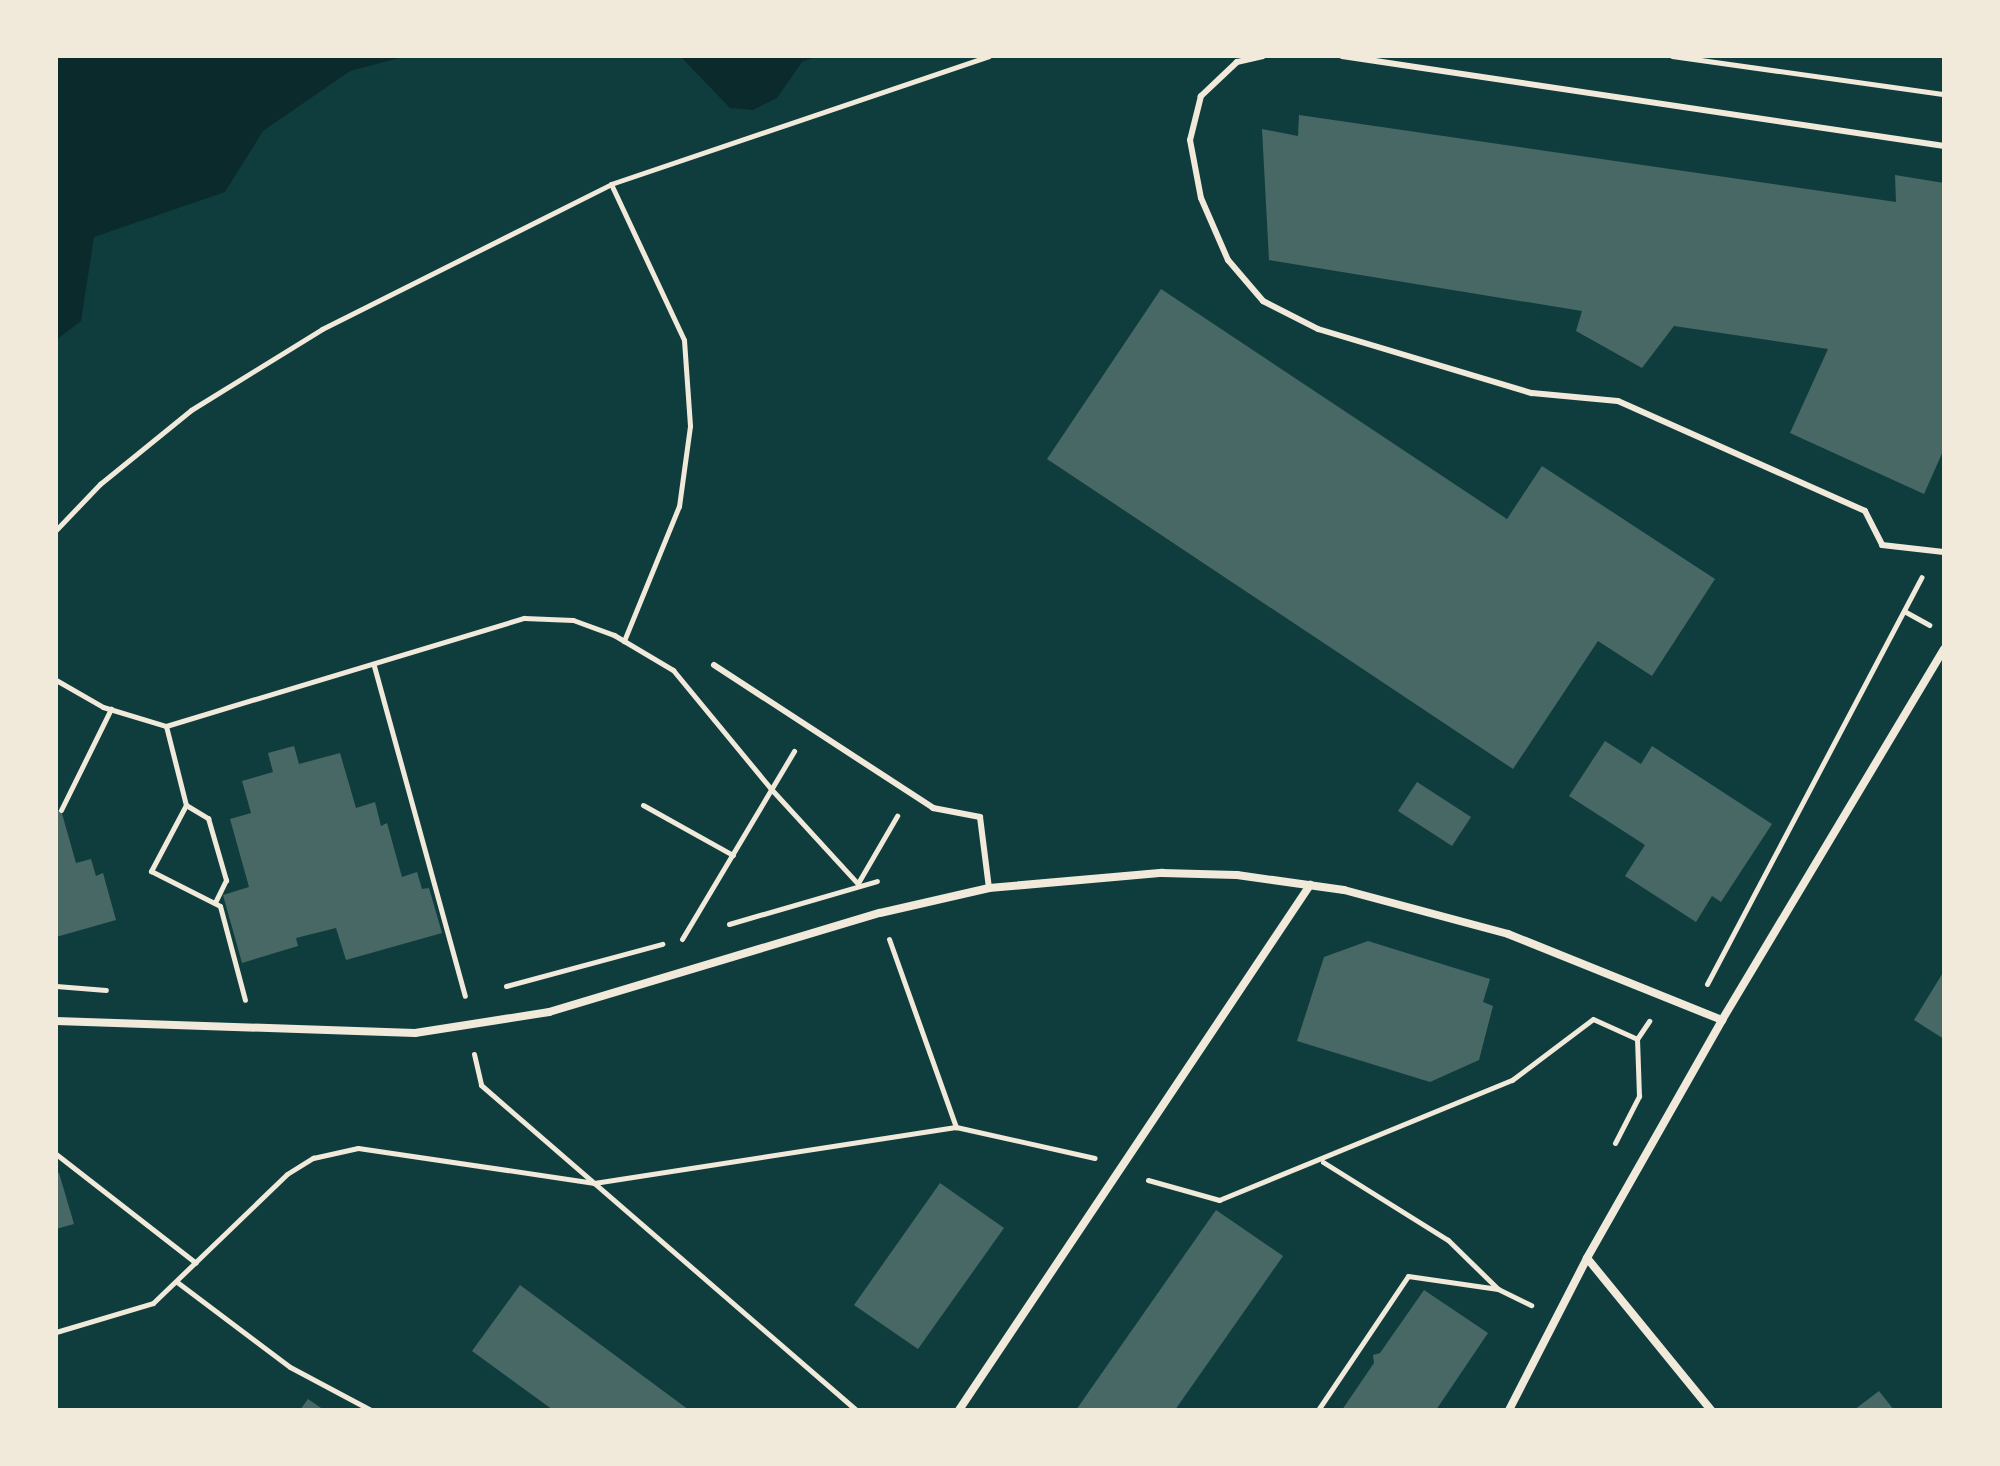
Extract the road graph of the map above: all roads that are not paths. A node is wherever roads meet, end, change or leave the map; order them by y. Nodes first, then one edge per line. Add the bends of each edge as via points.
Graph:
1 (1263, 56) edge
2 (1342, 56) edge
3 (1944, 146) edge
4 (1940, 552) edge
5 (1944, 649) edge
6 (714, 665) dead end
7 (1310, 885) junction
8 (989, 888) junction
9 (1722, 1020) junction
10 (56, 1021) edge
11 (1587, 1258) junction
12 (959, 1410) edge
13 (1509, 1410) edge
14 (1711, 1410) edge

1 - 4 lane via 1237,62 1201,96 1190,140 1201,198 1228,260 1263,301 1318,329 1532,393 1618,401 1865,511 1882,545
2 - 3 lane
5 - 9 street
6 - 8 lane via 933,808 980,817
7 - 8 street via 1237,875 1162,873
7 - 9 street via 1508,934
7 - 12 street
8 - 10 street via 880,913 549,1012 415,1033
9 - 11 street
11 - 13 street
11 - 14 street

